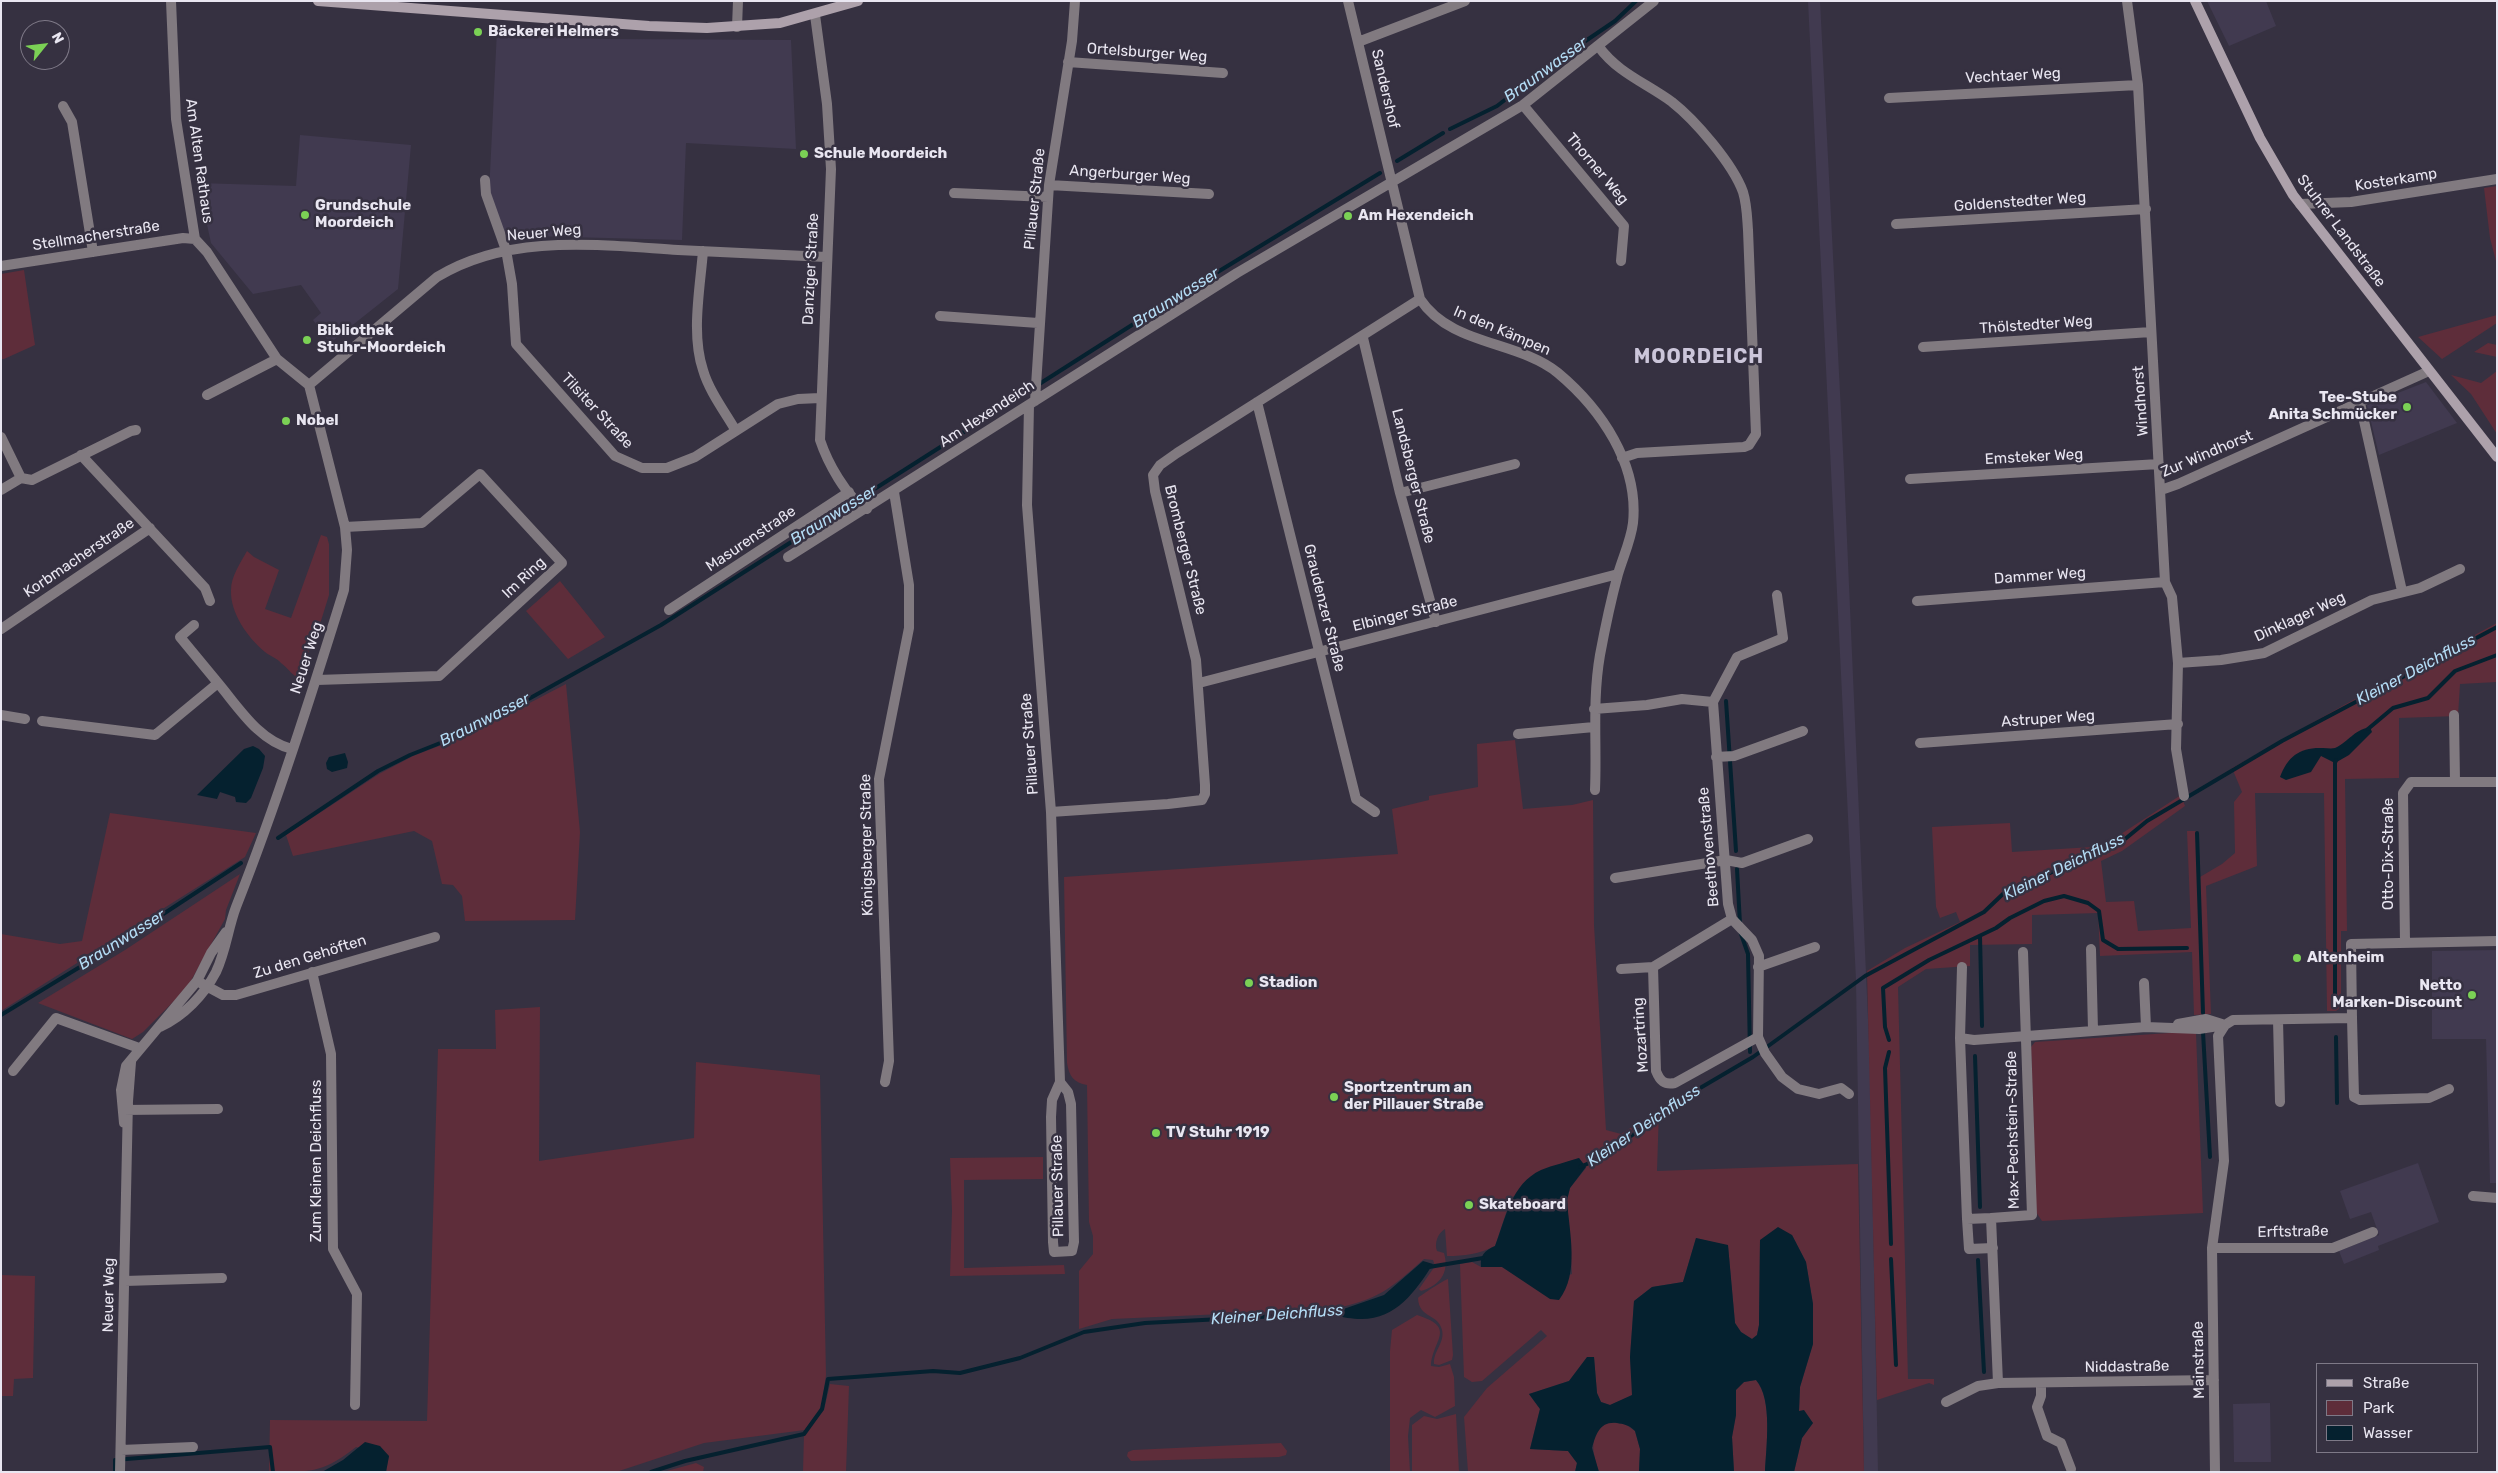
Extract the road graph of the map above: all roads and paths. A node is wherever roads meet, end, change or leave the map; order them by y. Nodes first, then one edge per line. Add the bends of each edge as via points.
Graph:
1 (171, 1) edge
2 (320, 1) edge
3 (738, 1) edge
4 (858, 1) edge
5 (1075, 1) edge
6 (1348, 1) edge
7 (1465, 1) edge
8 (1654, 1) edge
9 (2127, 1) edge
10 (2195, 1) edge
11 (815, 15) junction
12 (737, 27) junction
13 (1358, 42) junction
14 (1599, 47) junction
15 (1068, 62) junction
16 (1223, 73) dead end
17 (2138, 85) junction
18 (1889, 98) dead end
19 (1523, 105) junction
20 (63, 106) dead end
21 (2497, 179) edge
22 (486, 180) dead end
23 (1392, 183) junction
24 (1049, 185) junction
25 (954, 193) dead end
26 (1209, 194) dead end
27 (1048, 197) junction
28 (2300, 204) junction
29 (2146, 209) junction
30 (1896, 224) dead end
31 (195, 240) junction
32 (506, 250) junction
33 (703, 251) junction
34 (93, 252) junction
35 (826, 257) junction
36 (1621, 261) dead end
37 (1, 266) edge
38 (1420, 299) junction
39 (940, 316) dead end
40 (1038, 323) junction
41 (2151, 332) junction
42 (1363, 338) junction
43 (1924, 347) dead end
44 (277, 359) junction
45 (2429, 371) junction
46 (309, 385) junction
47 (207, 395) dead end
48 (820, 398) junction
49 (1033, 400) junction
50 (1258, 402) junction
51 (2360, 403) junction
52 (136, 430) dead end
53 (736, 431) junction
54 (1, 437) edge
55 (81, 455) junction
56 (2497, 457) edge
57 (1622, 458) junction
58 (1515, 464) dead end
59 (2160, 464) junction
60 (21, 478) junction
61 (1910, 479) dead end
62 (1, 490) edge
63 (2161, 490) junction
64 (849, 492) junction
65 (894, 492) junction
66 (1400, 493) junction
67 (864, 507) junction
68 (345, 527) junction
69 (150, 528) junction
70 (788, 557) dead end
71 (2460, 569) dead end
72 (1618, 574) junction
73 (2165, 582) junction
74 (2402, 591) junction
75 (1777, 594) dead end
76 (210, 601) dead end
77 (1917, 601) dead end
78 (669, 610) dead end
79 (1436, 622) junction
80 (194, 625) dead end
81 (1, 629) edge
82 (1320, 651) junction
83 (2178, 663) junction
84 (316, 680) junction
85 (1198, 682) junction
86 (218, 683) junction
87 (1713, 702) junction
88 (1594, 709) junction
89 (1, 715) edge
90 (2454, 716) dead end
91 (26, 719) dead end
92 (42, 722) dead end
93 (2178, 724) junction
94 (1594, 727) junction
95 (1803, 730) dead end
96 (1518, 734) dead end
97 (1920, 743) dead end
98 (292, 749) junction
99 (1725, 756) junction
100 (2455, 782) junction
101 (2497, 782) edge
102 (1595, 790) dead end
103 (2184, 796) dead end
104 (1051, 812) junction
105 (1374, 812) dead end
106 (1808, 840) dead end
107 (1726, 860) junction
108 (1615, 878) dead end
109 (1734, 921) junction
110 (435, 937) dead end
111 (2497, 941) edge
112 (2405, 942) junction
113 (1815, 947) dead end
114 (2091, 950) dead end
115 (2022, 952) dead end
116 (1654, 967) junction
117 (1758, 967) junction
118 (1621, 968) dead end
119 (1962, 968) dead end
120 (312, 972) junction
121 (202, 983) junction
122 (2144, 983) dead end
123 (2352, 1018) junction
124 (2278, 1020) junction
125 (2225, 1025) junction
126 (2146, 1026) junction
127 (2094, 1030) junction
128 (2026, 1035) junction
129 (1960, 1038) junction
130 (1754, 1041) junction
131 (140, 1048) junction
132 (13, 1070) dead end
133 (884, 1082) dead end
134 (1060, 1082) junction
135 (2449, 1089) dead end
136 (1848, 1094) dead end
137 (2280, 1102) dead end
138 (218, 1109) dead end
139 (125, 1110) junction
140 (2472, 1196) dead end
141 (2497, 1198) edge
142 (1991, 1218) junction
143 (1967, 1219) junction
144 (2373, 1232) dead end
145 (1993, 1248) junction
146 (2212, 1248) junction
147 (222, 1278) dead end
148 (125, 1282) junction
149 (2214, 1380) junction
150 (1998, 1383) junction
151 (2041, 1383) junction
152 (1946, 1402) dead end
153 (355, 1406) dead end
154 (193, 1447) dead end
155 (120, 1461) edge
156 (2071, 1470) dead end
157 (2215, 1472) edge

1 - 31 street, Am Alten Rathaus via 176,119
2 - 12 main road via 679,28
3 - 12 street
4 - 11 main road
5 - 15 street, Pillauer Straße
6 - 13 street, Sandershof
7 - 13 street
8 - 14 street, Am Hexendeich
9 - 17 street, Windhorst
10 - 28 main road, Stuhrer Landstraße via 2260,138
11 - 12 main road via 765,26
11 - 35 street, Danziger Straße via 829,139 830,203
13 - 23 street, Sandershof
14 - 19 street, Am Hexendeich
14 - 57 street via 1617,67 1676,106 1703,135 1735,175 1743,192 1748,222 1756,434 1749,445 1739,448 1637,453
15 - 16 street, Ortelsburger Weg
15 - 24 street, Pillauer Straße
17 - 18 street, Vechtaer Weg
17 - 29 street, Windhorst
19 - 23 street, Am Hexendeich
19 - 36 street, Thorner Weg via 1624,226
20 - 34 street via 72,122
21 - 28 street, Kosterkamp via 2351,202
22 - 32 street, Tilsiter Straße via 486,194
23 - 38 street, In den Kämpen
23 - 49 street, Am Hexendeich via 1237,273
24 - 26 street, Angerburger Weg
24 - 27 street, Pillauer Straße
25 - 27 street
27 - 40 street, Pillauer Straße
28 - 45 main road, Stuhrer Landstraße
29 - 30 street, Goldenstedter Weg
29 - 41 street, Windhorst
31 - 34 street, Stellmacherstraße via 183,238
31 - 44 street, Am Alten Rathaus via 207,252
32 - 33 street, Neuer Weg via 591,244
32 - 46 street, Neuer Weg via 457,265 437,277
32 - 53 street, Tilsiter Straße via 516,344 615,456 642,468 667,468 695,457
33 - 35 street, Neuer Weg
33 - 53 street via 700,362
34 - 37 street, Stellmacherstraße
35 - 48 street, Danziger Straße
38 - 42 street, Bromberger Straße
38 - 57 street, In den Kämpen via 1434,315 1457,330 1522,352 1558,373 1602,420
39 - 40 street
40 - 49 street, Pillauer Straße
41 - 43 street, Thölstedter Weg
41 - 59 street, Windhorst
42 - 50 street, Bromberger Straße
42 - 66 street, Landsberger Straße
44 - 46 street
44 - 47 street
45 - 51 street, Zur Windhorst
45 - 56 main road, Stuhrer Landstraße
46 - 68 street, Neuer Weg
48 - 53 street, Tilsiter Straße via 778,404
48 - 64 street, Danziger Straße via 820,440 833,470
49 - 65 street, Am Hexendeich
49 - 104 street, Pillauer Straße via 1027,505
50 - 82 street, Graudenzer Straße
50 - 85 street, Bromberger Straße via 1160,465 1153,475 1154,491 1196,660
51 - 63 street, Zur Windhorst
51 - 74 street
52 - 55 street
54 - 60 street
55 - 60 street via 32,480
55 - 69 street, Korbmacherstraße
57 - 72 street, In den Kämpen via 1632,494 1633,517
58 - 66 street
59 - 61 street, Emsteker Weg
59 - 63 street, Windhorst
60 - 62 street
63 - 73 street, Windhorst
64 - 67 street, Danziger Straße
64 - 78 street, Masurenstraße
65 - 67 street, Am Hexendeich
65 - 133 street, Königsberger Straße via 910,605 909,628 879,779 889,1061
66 - 79 street, Landsberger Straße
67 - 70 street, Am Hexendeich
68 - 84 street, Neuer Weg via 344,590
68 - 84 street, Im Ring via 422,523 480,474 562,563 439,676
69 - 76 street, Korbmacherstraße via 205,588
69 - 81 street, Korbmacherstraße
71 - 74 street, Dinklager Weg via 2420,588
72 - 79 street, Elbinger Straße
72 - 88 street, In den Kämpen via 1600,655
73 - 77 street, Dammer Weg
73 - 83 street, Windhorst via 2172,597
74 - 83 street, Dinklager Weg via 2372,600 2264,652
75 - 87 street via 1783,638 1737,657
79 - 82 street, Elbinger Straße
80 - 86 street via 180,637
82 - 85 street, Elbinger Straße
82 - 105 street, Graudenzer Straße via 1356,799
83 - 93 street, Windhorst
84 - 98 street, Neuer Weg
85 - 104 street, Bromberger Straße via 1205,785 1202,800
86 - 92 street via 156,735
86 - 98 street via 264,737
87 - 88 street via 1682,699
87 - 99 street, Beethovenstraße
88 - 94 street, In den Kämpen
89 - 91 street
90 - 100 street
93 - 97 street, Astruper Weg
93 - 103 street, Windhorst via 2176,749
94 - 96 street
94 - 102 street, In den Kämpen
95 - 99 street
98 - 121 street, Neuer Weg via 266,830 227,932 224,952 215,973
99 - 107 street, Beethovenstraße
100 - 101 street, Otto-Dix-Straße
100 - 112 street, Otto-Dix-Straße via 2410,782 2403,793
104 - 134 street, Pillauer Straße
106 - 107 street via 1742,863
107 - 108 street
107 - 109 street, Beethovenstraße via 1728,904
109 - 116 street
109 - 117 street, Beethovenstraße via 1752,940 1759,956
110 - 120 street, Zu den Gehöften
111 - 112 street
112 - 123 street via 2350,944
113 - 117 street
114 - 127 street
115 - 128 street
116 - 118 street
116 - 130 street, Mozartring via 1655,1060 1660,1080 1674,1083
117 - 130 street, Beethovenstraße
119 - 129 street
120 - 121 street, Zu den Gehöften via 236,995 223,995
120 - 153 street, Zum Kleinen Deichfluss via 331,1054 333,1249 358,1294
121 - 131 street, Neuer Weg via 200,996 176,1019 160,1027
122 - 126 street
123 - 124 street
123 - 135 street via 2354,1096 2360,1100 2426,1099
124 - 125 street via 2233,1020
124 - 137 street
125 - 126 street via 2199,1029
125 - 146 street, Mainstraße via 2218,1036 2224,1161
126 - 127 street
127 - 128 street
128 - 129 street via 1974,1040
128 - 142 street, Max-Pechstein-Straße via 2032,1215
129 - 143 street
130 - 136 street via 1782,1077 1798,1089 1819,1094 1840,1088
131 - 132 street via 56,1018
131 - 139 street, Neuer Weg via 126,1066 120,1090
134 - 134 street, Pillauer Straße via 1052,1100 1051,1117 1053,1242 1054,1252 1064,1253 1072,1251 1074,1242 1071,1104 1068,1092
138 - 139 street
139 - 148 street, Neuer Weg via 128,1141
140 - 141 street
142 - 143 street
142 - 145 street
143 - 145 street via 1968,1249
144 - 146 street, Erftstraße via 2333,1248
145 - 150 street
146 - 149 street, Mainstraße
147 - 148 street
148 - 155 street, Neuer Weg
149 - 151 street, Niddastraße
149 - 157 street, Mainstraße
150 - 151 street, Niddastraße
150 - 152 street, Niddastraße via 1978,1386
151 - 156 street via 2038,1407 2047,1436 2061,1443
154 - 155 street, Neuer Weg

